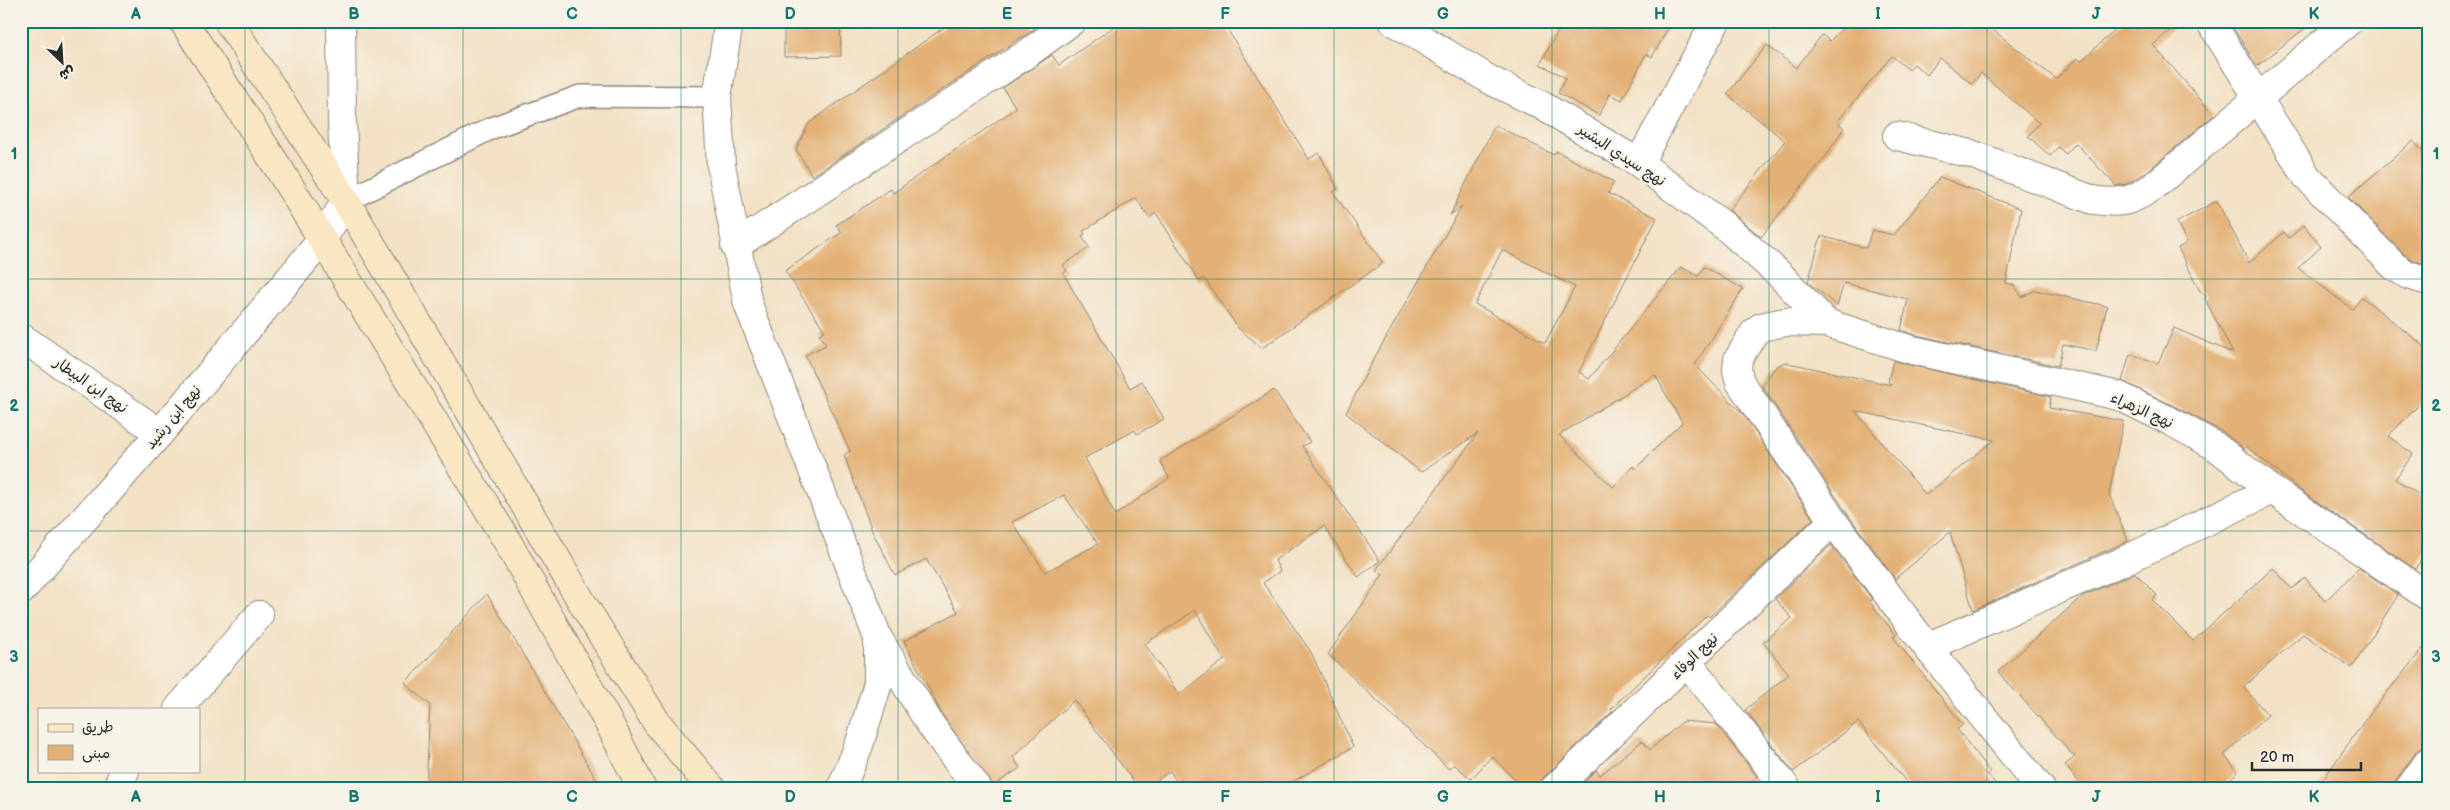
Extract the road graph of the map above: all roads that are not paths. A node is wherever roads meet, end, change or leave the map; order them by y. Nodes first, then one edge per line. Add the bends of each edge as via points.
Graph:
1 (183, 21) edge
2 (228, 21) edge
3 (341, 21) edge
4 (729, 21) edge
5 (1072, 21) edge
6 (1393, 21) edge
7 (1716, 21) edge
8 (2210, 21) edge
9 (2349, 21) edge
10 (717, 97) junction
11 (2258, 100) junction
12 (1897, 136) dead end
13 (1639, 163) junction
14 (346, 201) junction
15 (321, 241) junction
16 (735, 246) junction
17 (2429, 282) edge
18 (1826, 323) junction
19 (21, 337) edge
20 (160, 433) junction
21 (2272, 490) junction
22 (1834, 521) junction
23 (21, 591) edge
24 (2429, 597) edge
25 (259, 615) dead end
26 (878, 638) junction
27 (1927, 647) junction
28 (1688, 663) junction
29 (179, 708) edge
30 (2429, 761) edge
31 (124, 772) edge
32 (116, 789) edge
33 (642, 789) edge
34 (712, 789) edge
35 (841, 789) edge
36 (978, 789) edge
37 (1554, 789) edge
38 (1787, 789) edge
39 (2041, 789) edge
40 (2409, 789) edge

1 - 15 main road via 279,169
2 - 14 main road
3 - 14 street
4 - 10 street
5 - 16 street
6 - 13 street, نهج سيدي البشير via 1490,80
7 - 13 street
8 - 11 street
9 - 11 street
10 - 14 lane via 580,96 492,128
10 - 16 street via 722,165
11 - 12 street via 2154,186 2126,202 2094,200 1971,154
11 - 17 street via 2307,177 2394,266
13 - 18 street, نهج سيدي البشير via 1727,228 1779,274
14 - 15 street, نهج ابن رشيد
14 - 34 main road via 657,723
15 - 20 street, نهج ابن رشيد
15 - 33 main road via 506,539
16 - 26 street via 748,304
18 - 21 street, نهج الزهراء via 1912,350 2119,396 2215,446
18 - 22 street, نهج الزهراء via 1771,324 1754,333 1738,359 1737,370 1740,382
19 - 20 street, نهج ابن البيطار
20 - 23 street, نهج ابن رشيد
21 - 24 street, نهج الزهراء
21 - 27 street via 2121,562
22 - 27 street
22 - 28 street, نهج الوفاء
25 - 29 street
26 - 35 street via 878,683
26 - 36 street via 930,724
27 - 39 street
28 - 37 street, نهج الوفاء
28 - 38 street
30 - 40 street
31 - 32 street

